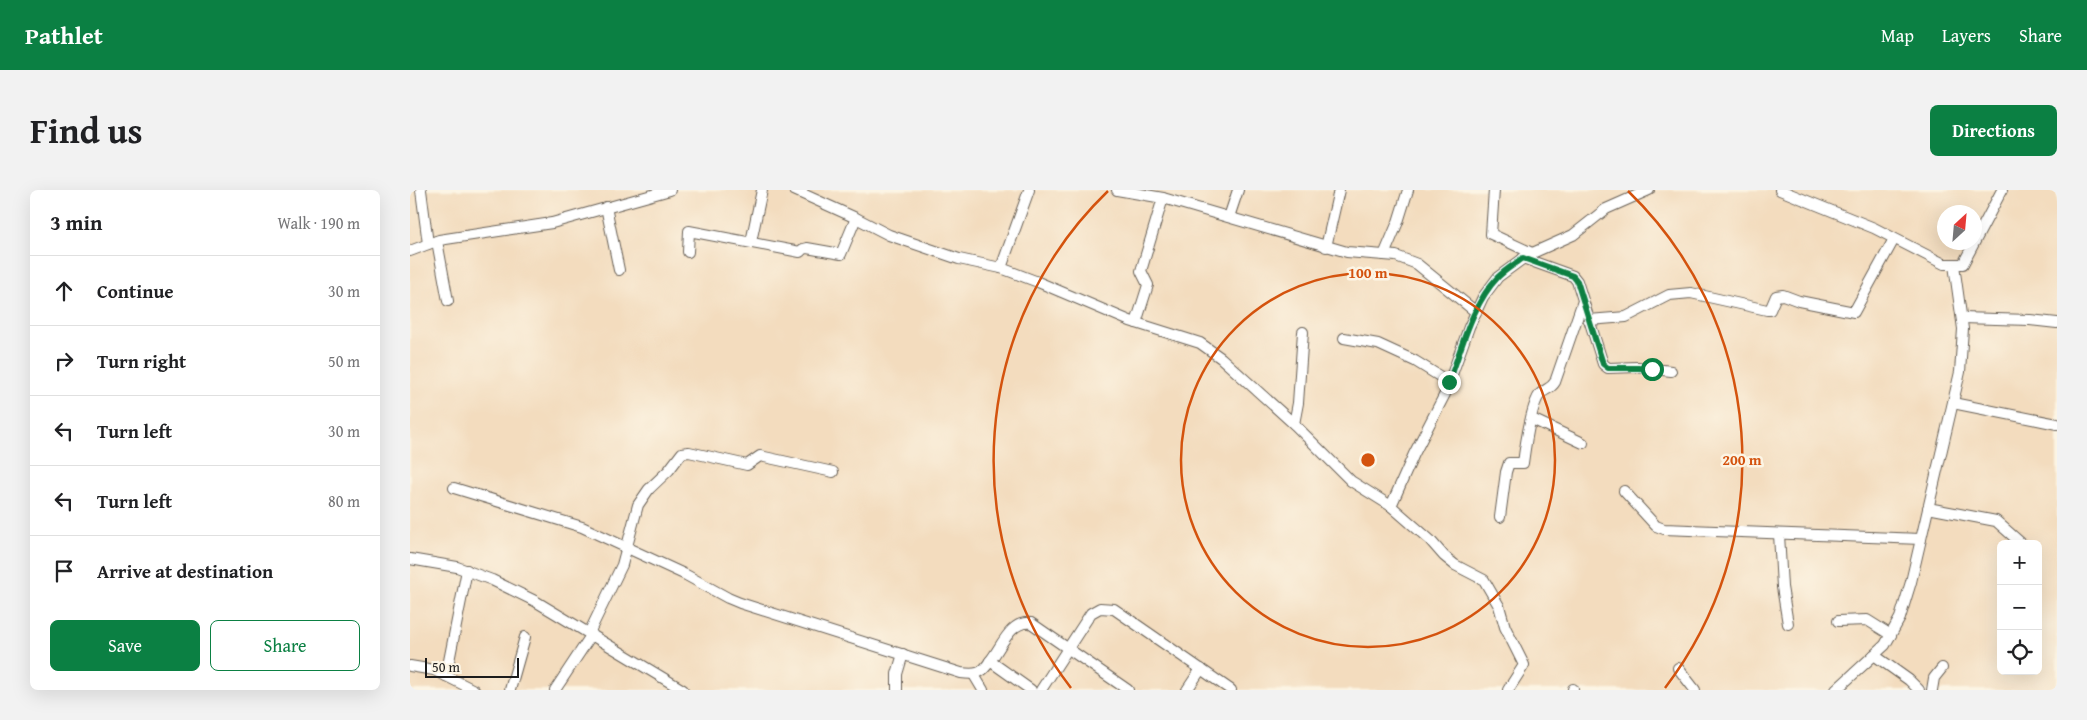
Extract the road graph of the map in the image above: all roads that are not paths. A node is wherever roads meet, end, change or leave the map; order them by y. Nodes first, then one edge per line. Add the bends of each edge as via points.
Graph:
1 (421, 190) edge
2 (670, 190) edge
3 (762, 190) edge
4 (794, 190) edge
5 (1029, 190) edge
6 (1117, 190) edge
7 (1238, 190) edge
8 (1339, 190) edge
9 (1408, 190) edge
10 (1494, 190) edge
11 (1649, 190) edge
12 (1780, 190) edge
13 (2002, 190) edge
14 (1163, 198) junction
15 (606, 207) junction
16 (856, 218) junction
17 (1229, 218) junction
18 (1894, 239) junction
19 (433, 242) junction
20 (751, 242) junction
21 (1326, 247) junction
22 (410, 251) edge
23 (688, 252) dead end
24 (1384, 255) junction
25 (1528, 256) junction
26 (1954, 265) junction
27 (1001, 268) junction
28 (619, 270) dead end
29 (448, 300) dead end
30 (1583, 301) junction
31 (1476, 312) junction
32 (1962, 318) junction
33 (1589, 320) junction
34 (1136, 323) junction
35 (2057, 323) edge
36 (1303, 332) dead end
37 (1344, 338) dead end
38 (1671, 371) dead end
39 (1449, 382) junction
40 (1953, 403) junction
41 (1532, 419) junction
42 (1294, 424) junction
43 (2057, 424) edge
44 (1583, 443) dead end
45 (833, 472) dead end
46 (454, 488) dead end
47 (1624, 491) dead end
48 (1390, 506) junction
49 (1928, 508) junction
50 (1500, 517) dead end
51 (1779, 534) junction
52 (1921, 539) junction
53 (2017, 540) edge
54 (627, 547) junction
55 (410, 559) edge
56 (467, 570) junction
57 (1838, 621) dead end
58 (1788, 624) dead end
59 (590, 634) junction
60 (1891, 634) junction
61 (526, 637) dead end
62 (1067, 648) junction
63 (903, 654) junction
64 (1874, 655) junction
65 (990, 661) junction
66 (410, 666) edge
67 (1678, 668) dead end
68 (1942, 668) dead end
69 (1201, 669) junction
70 (974, 675) junction
71 (446, 676) junction
72 (474, 690) edge
73 (510, 690) edge
74 (555, 690) edge
75 (683, 690) edge
76 (897, 690) edge
77 (984, 690) edge
78 (1030, 690) edge
79 (1041, 690) edge
80 (1128, 690) edge
81 (1187, 690) edge
82 (1231, 690) edge
83 (1508, 690) edge
84 (1694, 690) edge
85 (1836, 690) edge
86 (1919, 690) edge
87 (1932, 690) edge

1 - 19 street
2 - 15 street
3 - 20 street
4 - 16 street
5 - 27 street
6 - 14 street
7 - 17 street
8 - 21 street
9 - 24 street
10 - 25 street via 1491,234
11 - 25 street via 1606,209 1573,235
12 - 18 street
13 - 26 street via 1963,264
14 - 17 street
14 - 34 street via 1141,271 1148,286
15 - 19 street via 552,223
15 - 28 street
16 - 20 street via 841,254 807,248 800,252
16 - 27 street via 889,235 950,256
17 - 21 street
18 - 26 street via 1944,264
18 - 33 street via 1854,312 1783,295 1776,296 1770,310 1767,310 1691,293 1669,296 1626,317
19 - 22 street
19 - 29 street
20 - 23 street via 689,231
21 - 24 street
24 - 31 street via 1417,264
25 - 30 street via 1573,276
25 - 31 street via 1498,277
26 - 32 street
27 - 34 street
30 - 33 street
30 - 41 street via 1555,382 1540,394
31 - 39 street
32 - 35 street
32 - 40 street via 1960,372
33 - 38 street via 1603,364 1608,368
34 - 42 street via 1200,343
36 - 42 street
37 - 39 street via 1378,344
39 - 48 street
40 - 43 street
40 - 49 street
41 - 44 street
41 - 50 street via 1523,463 1509,463 1506,472
42 - 48 street via 1351,481
45 - 54 street via 760,456 747,465 682,453 638,505
46 - 54 street via 582,527
47 - 51 street via 1656,526 1664,529
48 - 83 street via 1444,556 1484,580 1499,606 1505,627 1524,665
49 - 52 street
49 - 53 street via 1996,521
51 - 52 street
51 - 58 street
52 - 60 street via 1906,600
54 - 59 street
54 - 63 street via 728,598
55 - 56 street
56 - 59 street via 535,601
56 - 71 street
57 - 60 street via 1867,620
59 - 74 street
59 - 75 street
60 - 64 street via 1885,646
61 - 73 street
62 - 65 street via 1031,623 1024,622 1016,626
62 - 69 street via 1090,613 1100,608 1114,609
62 - 79 street
62 - 80 street
63 - 70 street
63 - 76 street via 896,674
64 - 85 street
64 - 86 street
65 - 70 street via 984,671
65 - 78 street
66 - 71 street via 434,670
67 - 84 street
68 - 87 street via 1934,678
69 - 81 street
69 - 82 street
70 - 77 street
71 - 72 street

